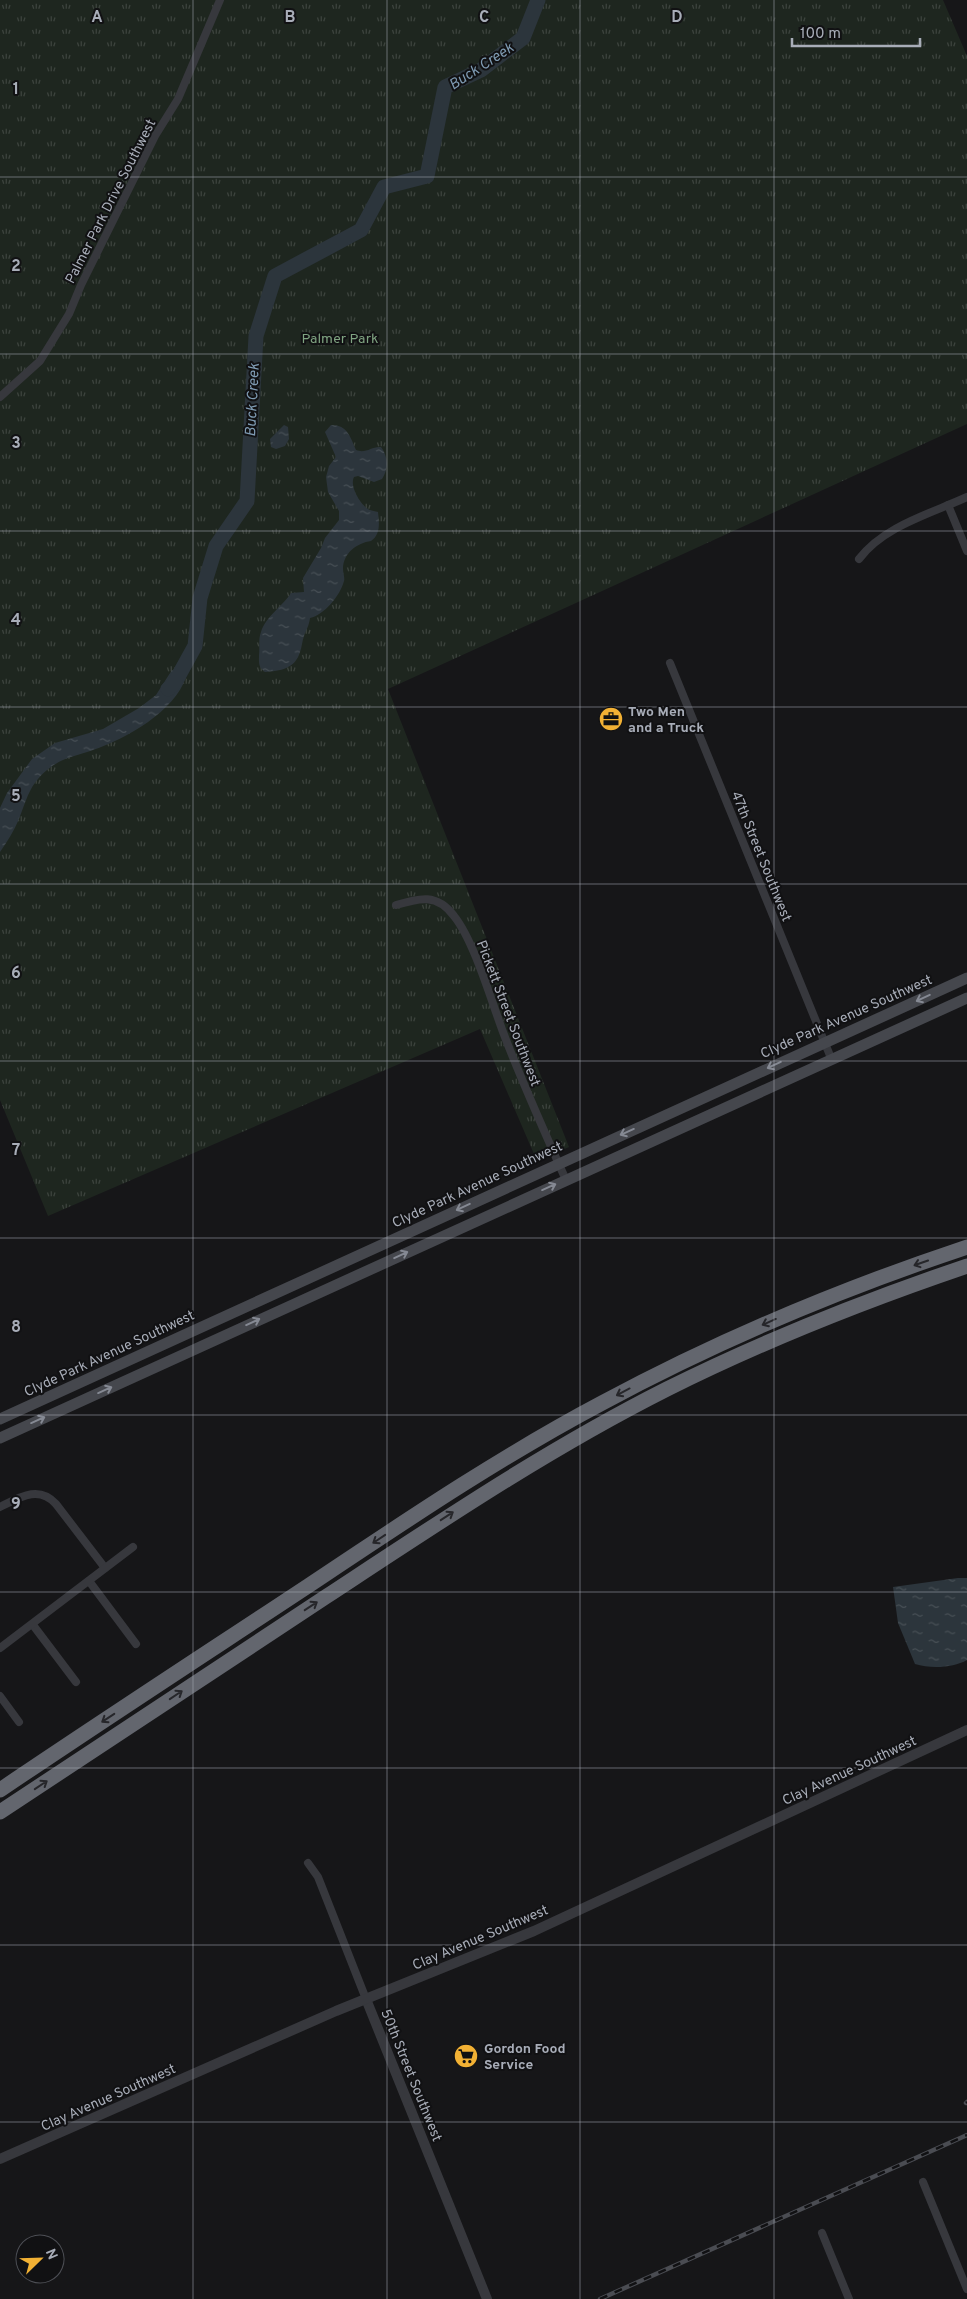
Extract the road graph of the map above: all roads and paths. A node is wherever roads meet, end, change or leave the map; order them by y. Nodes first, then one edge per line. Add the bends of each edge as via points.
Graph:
1 (220, 0) edge
2 (0, 397) edge
3 (967, 497) edge
4 (948, 506) junction
5 (967, 551) edge
6 (859, 559) dead end
7 (670, 663) dead end
8 (396, 905) dead end
9 (967, 978) edge
10 (967, 998) edge
11 (825, 1042) junction
12 (832, 1058) junction
13 (558, 1163) junction
14 (566, 1180) junction
15 (480, 1199) junction
16 (487, 1216) junction
17 (967, 1247) edge
18 (967, 1266) edge
19 (265, 1298) junction
20 (272, 1314) junction
21 (54, 1394) junction
22 (61, 1410) junction
23 (0, 1419) edge
24 (0, 1438) edge
25 (0, 1507) edge
26 (133, 1547) dead end
27 (105, 1568) junction
28 (89, 1581) junction
29 (32, 1624) junction
30 (136, 1644) dead end
31 (0, 1648) edge
32 (76, 1682) dead end
33 (0, 1696) edge
34 (19, 1722) dead end
35 (967, 1730) edge
36 (0, 1788) edge
37 (0, 1812) edge
38 (308, 1864) dead end
39 (366, 1999) junction
40 (0, 2159) edge
41 (923, 2182) dead end
42 (822, 2233) dead end
43 (967, 2289) edge
44 (487, 2299) edge
45 (849, 2299) edge

1 - 2 street, Palmer Park Drive Southwest via 178,99 154,136 69,314 40,361
3 - 4 street
4 - 5 street
4 - 6 street via 882,536
7 - 11 street, 47th Street Southwest
8 - 13 street, Pickett Street Southwest via 420,897 432,900 454,916 470,945
9 -> 11 main road, Clyde Park Avenue Southwest
10 - 12 main road
11 - 12 street, 47th Street Southwest
11 -> 13 main road, Clyde Park Avenue Southwest
12 - 14 main road
13 - 14 street, Pickett Street Southwest
13 - 15 main road, Clyde Park Avenue Southwest
16 -> 14 main road
15 - 16 main road
15 -> 19 main road, Clyde Park Avenue Southwest
20 -> 16 main road
17 -> 36 highway via 786,1314 671,1367 576,1417 416,1515
37 -> 18 highway via 426,1530 585,1433 746,1352 856,1306
19 - 20 main road
19 - 21 main road, Clyde Park Avenue Southwest
22 -> 20 main road
21 - 22 main road
21 - 23 main road, Clyde Park Avenue Southwest
24 -> 22 main road
25 - 27 street via 29,1494 48,1496
26 - 27 street
27 - 28 street
28 - 29 street
28 - 30 street
29 - 31 street
29 - 32 street
33 - 34 street
35 - 39 street, Clay Avenue Southwest via 534,1931
38 - 39 street, 50th Street Southwest via 318,1877
39 - 40 street, Clay Avenue Southwest
39 - 44 street, 50th Street Southwest
41 - 43 street
42 - 45 street

